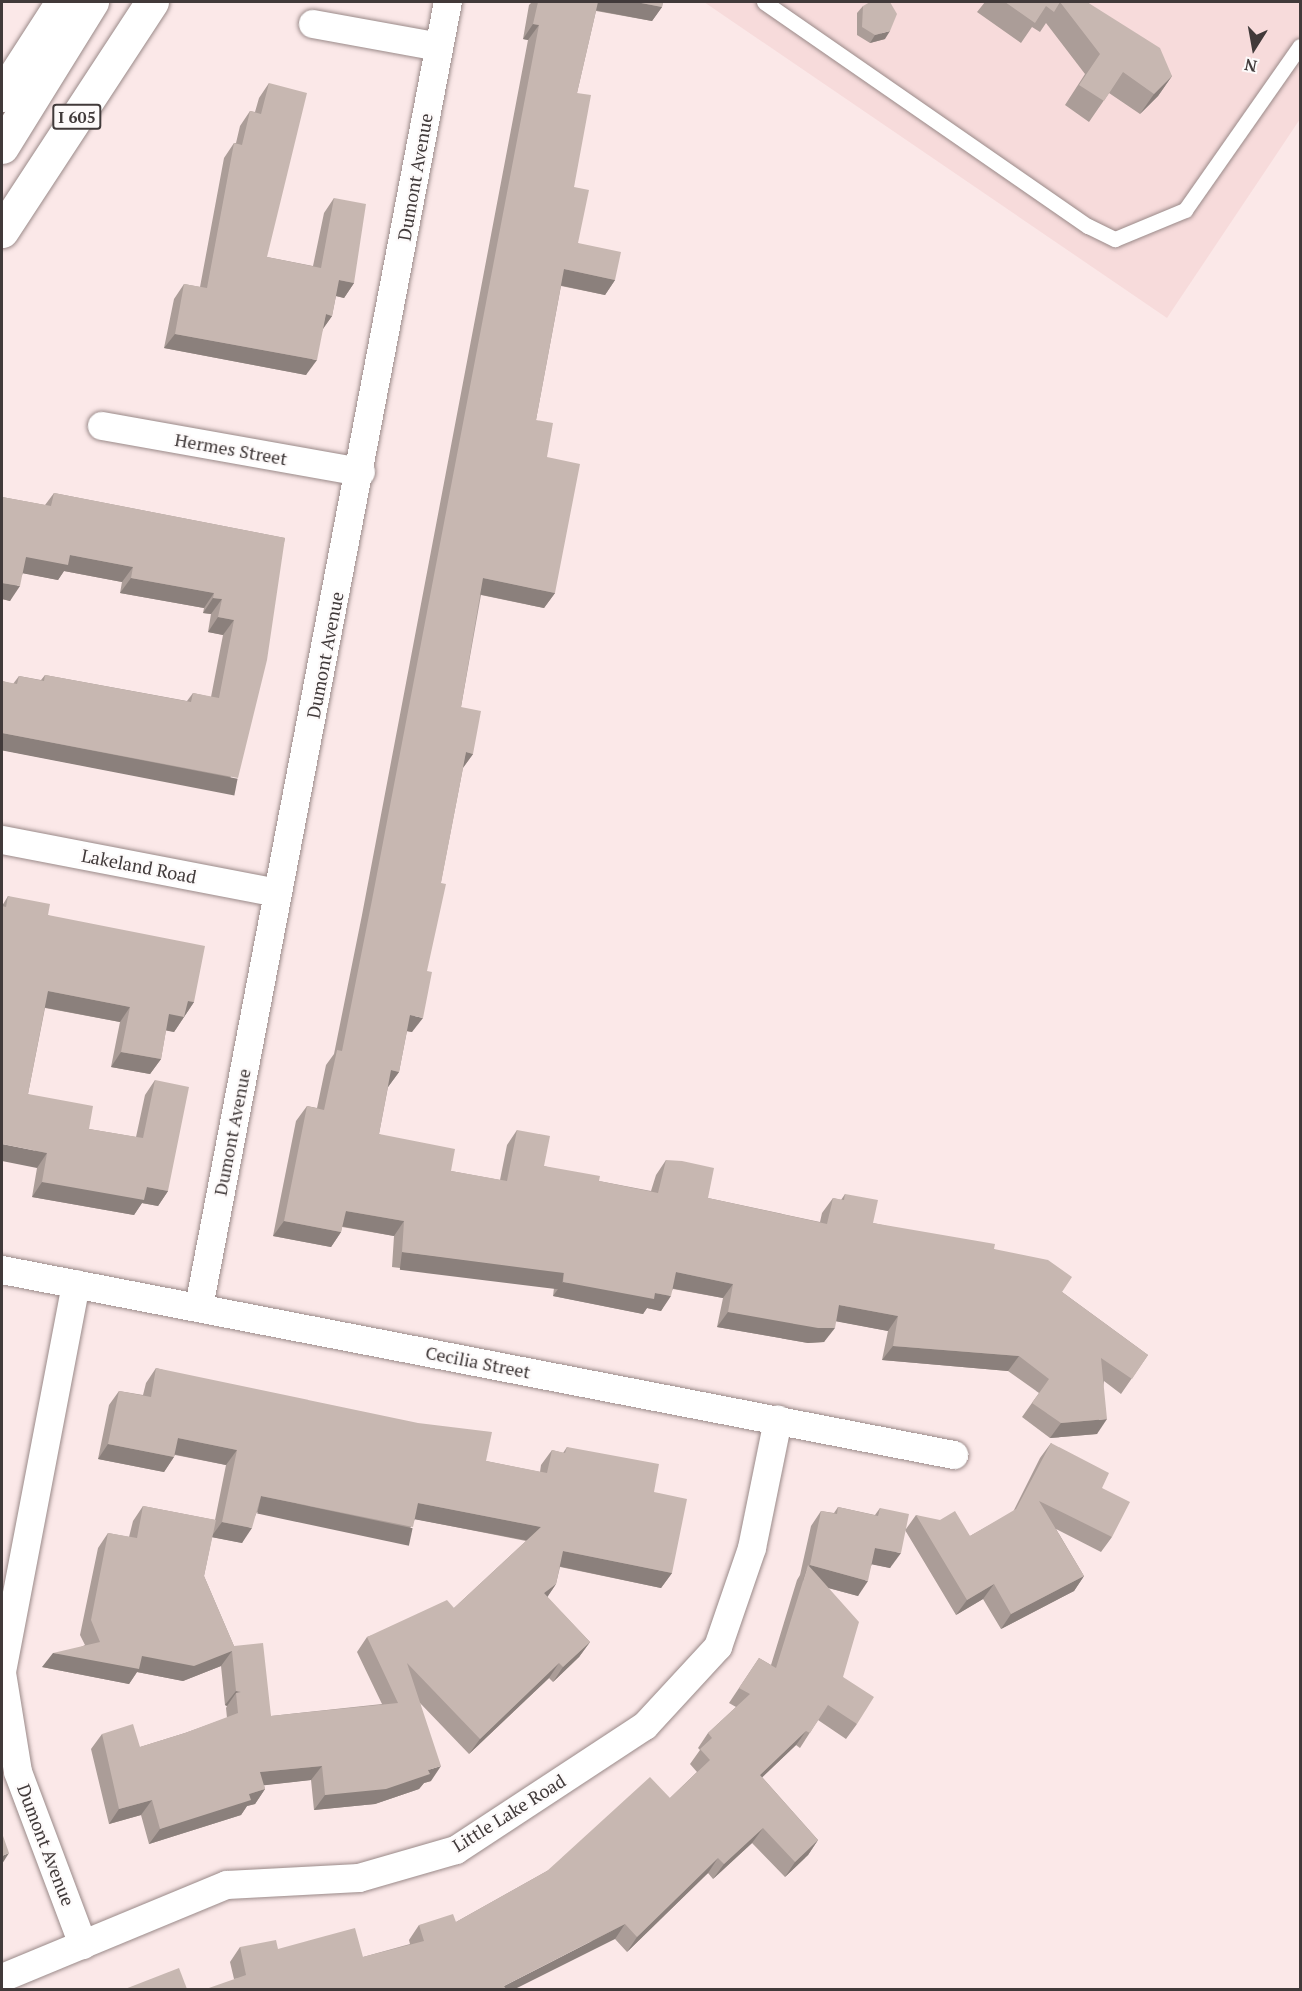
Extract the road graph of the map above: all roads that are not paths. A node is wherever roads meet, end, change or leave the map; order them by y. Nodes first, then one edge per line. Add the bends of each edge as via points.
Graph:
1 (62, 2) edge
2 (92, 2) edge
3 (152, 2) edge
4 (448, 2) edge
5 (764, 2) edge
6 (313, 24) dead end
7 (1300, 46) edge
8 (439, 47) junction
9 (2, 94) edge
10 (2, 147) edge
11 (2, 231) edge
12 (102, 426) dead end
13 (361, 472) junction
14 (2, 840) edge
15 (278, 893) junction
16 (2, 1270) edge
17 (75, 1284) junction
18 (199, 1307) junction
19 (778, 1420) junction
20 (954, 1455) dead end
21 (83, 1945) junction
22 (2, 1977) edge

1 - 9 highway
2 - 10 highway
3 - 11 highway, I 605
4 - 8 street, Dumont Avenue
5 - 7 lane via 1088,226 1115,239 1185,210
6 - 8 street
8 - 13 street, Dumont Avenue
12 - 13 street, Hermes Street
13 - 15 street, Dumont Avenue
14 - 15 street, Lakeland Road
15 - 18 street, Dumont Avenue
16 - 17 street, Cecilia Street
17 - 18 street, Cecilia Street
17 - 21 street, Dumont Avenue via 2,1674 18,1772
18 - 19 street, Cecilia Street
19 - 20 street, Cecilia Street
19 - 21 street, Little Lake Road via 752,1548 718,1647 645,1726 456,1850 360,1878 227,1885
21 - 22 street, Little Lake Road

